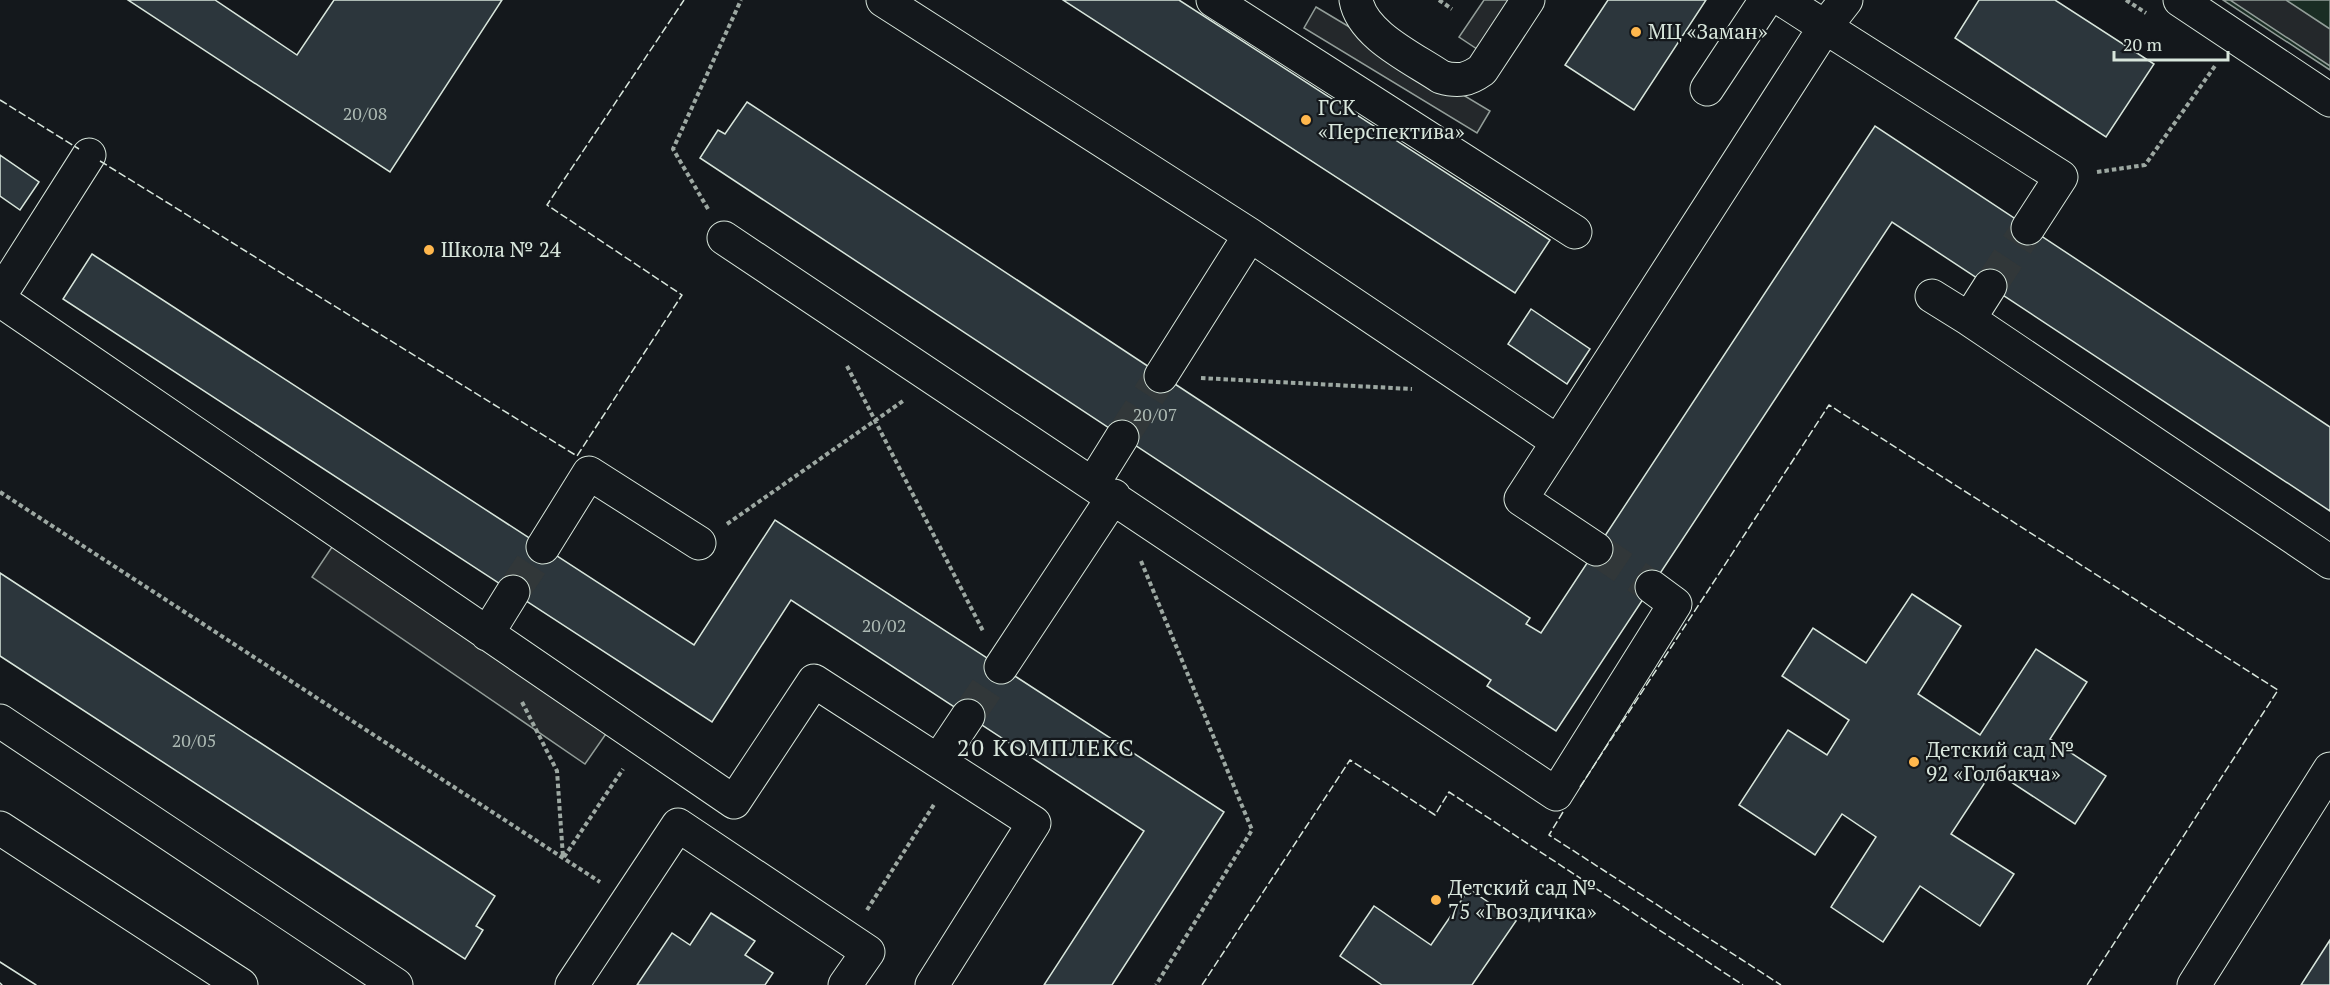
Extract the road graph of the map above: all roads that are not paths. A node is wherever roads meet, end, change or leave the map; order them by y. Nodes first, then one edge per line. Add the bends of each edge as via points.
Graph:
1 (883, 0) edge
2 (1213, 0) edge
3 (1356, 0) edge
4 (1528, 0) edge
5 (1766, 0) edge
6 (1783, 0) edge
7 (1846, 0) edge
8 (2180, 0) edge
9 (1825, 27) junction
10 (1707, 89) dead end
11 (2330, 100) edge
12 (89, 155) dead end
13 (2028, 228) tunnel mouth
14 (1575, 232) dead end
15 (1250, 236) junction
16 (724, 238) road end
17 (1990, 286) tunnel mouth
18 (0, 296) edge
19 (1932, 297) dead end
20 (0, 300) edge
21 (1969, 319) junction
22 (1161, 376) tunnel mouth
23 (1122, 437) tunnel mouth
24 (1558, 442) junction
25 (1104, 489) junction
26 (699, 543) road end
27 (543, 547) tunnel mouth
28 (1596, 549) tunnel mouth
29 (2330, 562) edge
30 (1652, 587) tunnel mouth
31 (513, 592) tunnel mouth
32 (488, 634) junction
33 (1001, 667) tunnel mouth
34 (968, 716) tunnel mouth
35 (0, 721) edge
36 (947, 766) junction
37 (2330, 769) edge
38 (0, 828) edge
39 (241, 985) edge
40 (396, 985) edge
41 (572, 985) edge
42 (845, 985) edge
43 (932, 985) edge
44 (2194, 985) edge

1 - 15 street
2 - 14 street
3 - 4 street via 1361,16 1373,31 1441,76 1462,81 1482,70
5 - 10 street
6 - 9 street
7 - 9 street
8 - 11 street
9 - 13 street via 2061,177
9 - 24 street
12 - 18 street
15 - 22 street
15 - 24 street
16 - 25 street
17 - 21 street
19 - 21 street
20 - 32 street
21 - 29 street
23 - 25 street
24 - 28 street via 1521,499
25 - 30 street via 1563,798 1675,604
25 - 33 street
26 - 27 street via 589,473
31 - 32 street
32 - 36 street via 734,802 814,681
34 - 36 street
35 - 40 street
36 - 43 street via 1034,823
37 - 44 street
38 - 39 street
41 - 42 street via 678,825 868,952

